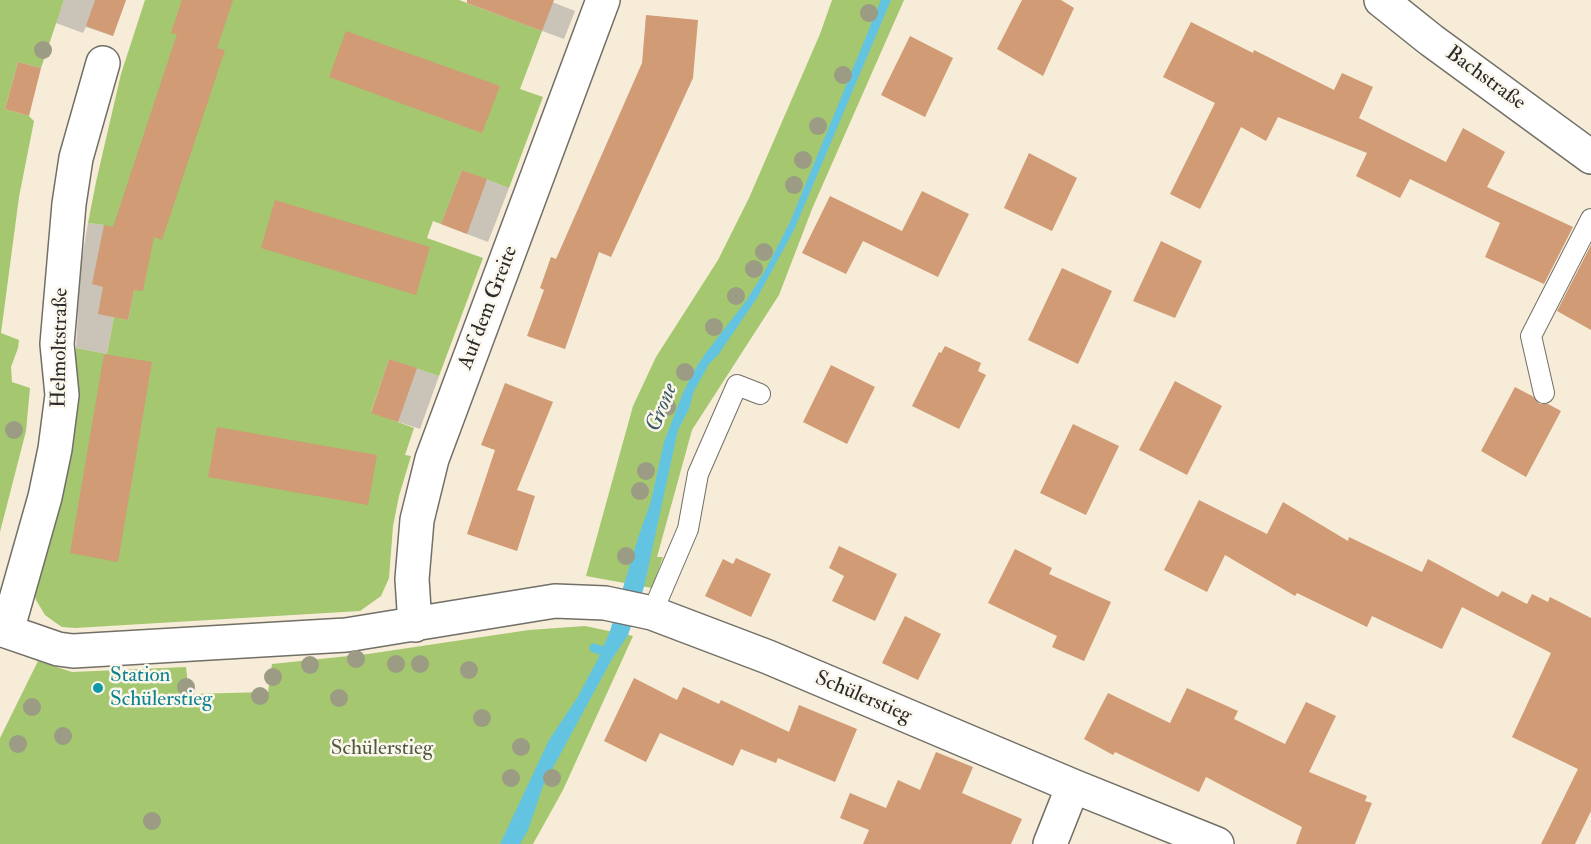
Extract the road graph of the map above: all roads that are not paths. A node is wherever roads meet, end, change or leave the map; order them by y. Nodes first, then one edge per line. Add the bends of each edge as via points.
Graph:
1 (603, 0) edge
2 (1381, 0) edge
3 (102, 63) dead end
4 (1591, 157) edge
5 (1591, 219) edge
6 (1544, 393) dead end
7 (760, 394) dead end
8 (647, 612) junction
9 (415, 625) junction
10 (3, 630) edge
11 (1073, 786) junction
12 (1050, 844) edge
13 (1217, 844) edge

1 - 9 street, Auf dem Greite via 432,459 417,519 412,579
2 - 4 street, Bachstraße
3 - 10 street, Helmoltstraße via 76,158 69,204 57,344 62,395 55,449 45,497
5 - 6 lane via 1531,336
7 - 8 lane via 738,385 698,474 688,529
8 - 9 street, Schülerstieg via 605,603 555,601
8 - 11 street, Schülerstieg via 768,657
9 - 10 street, Schülerstieg via 346,635 73,651
11 - 12 street
11 - 13 street, Schülerstieg

